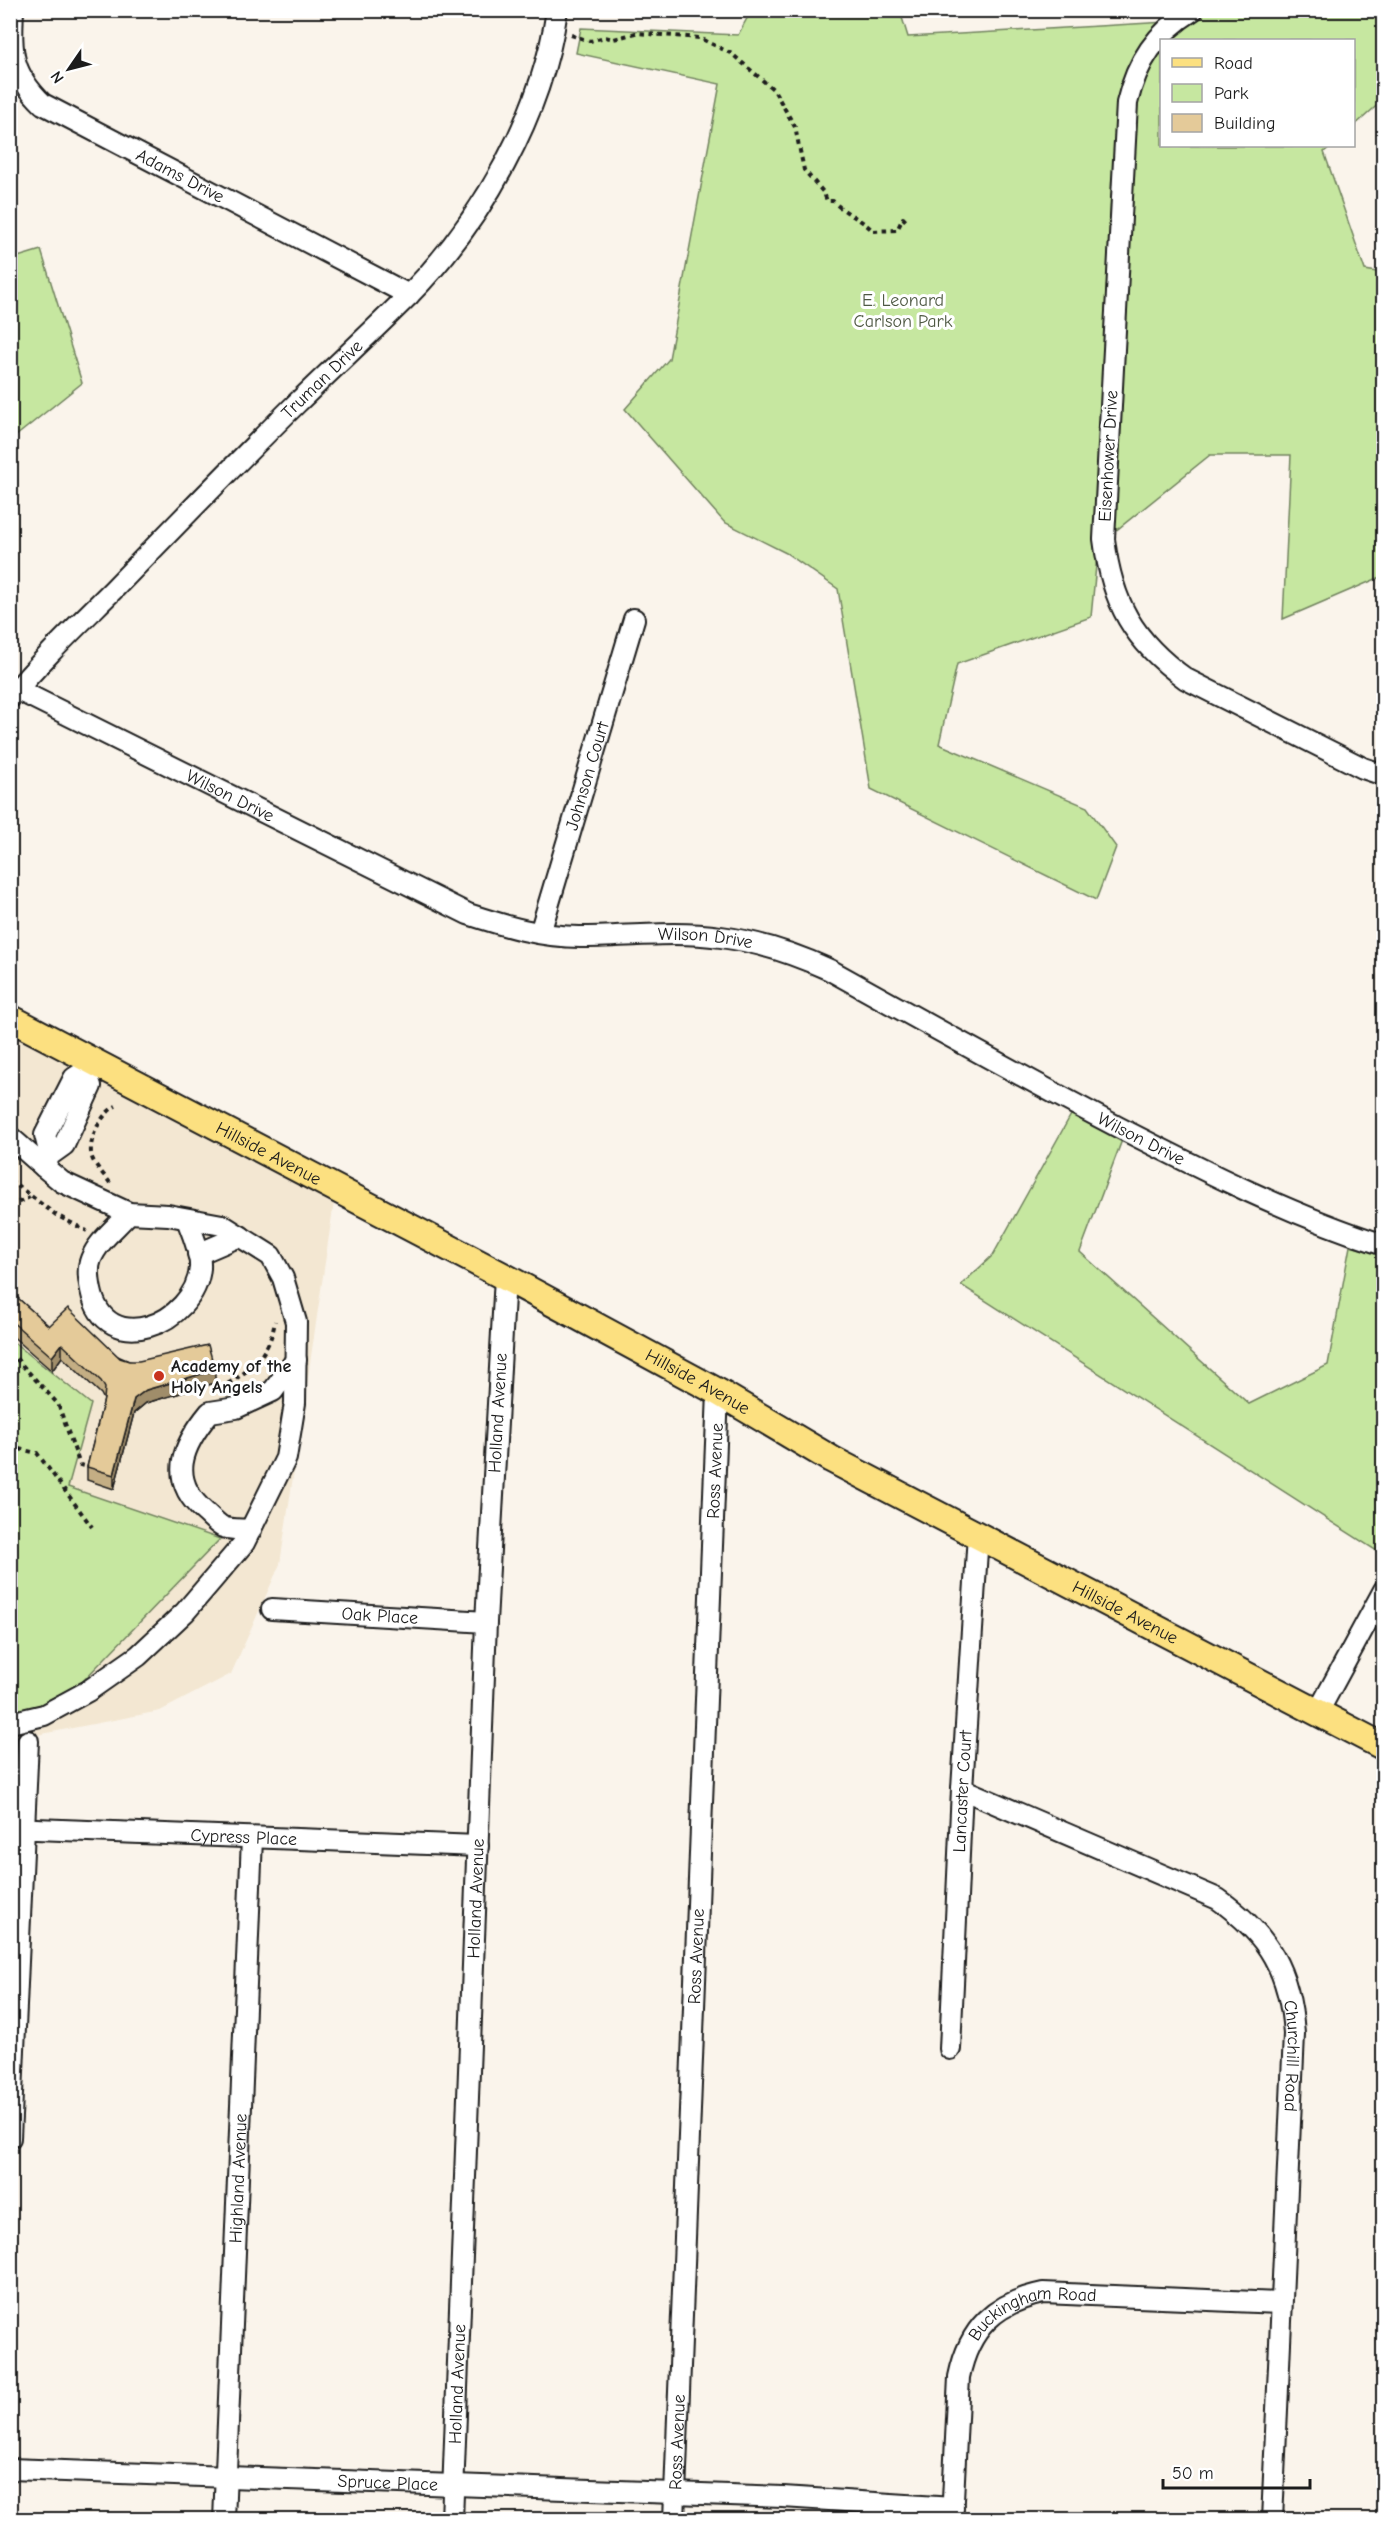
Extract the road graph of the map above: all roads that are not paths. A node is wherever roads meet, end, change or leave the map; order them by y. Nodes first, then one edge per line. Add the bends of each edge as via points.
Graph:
1 (13, 10) edge
2 (557, 10) edge
3 (1193, 10) edge
4 (409, 295) junction
5 (634, 619) dead end
6 (13, 691) edge
7 (1383, 775) edge
8 (540, 933) junction
9 (10, 1018) edge
10 (88, 1065) junction
11 (10, 1137) edge
12 (47, 1161) junction
13 (129, 1213) junction
14 (187, 1219) junction
15 (240, 1236) junction
16 (1383, 1245) edge
17 (198, 1254) junction
18 (505, 1277) junction
19 (296, 1359) junction
20 (718, 1392) junction
21 (250, 1530) junction
22 (978, 1534) junction
23 (1383, 1590) edge
24 (272, 1609) dead end
25 (486, 1622) junction
26 (1318, 1712) junction
27 (10, 1723) edge
28 (28, 1741) dead end
29 (1383, 1747) edge
30 (962, 1789) junction
31 (17, 1829) edge
32 (252, 1838) junction
33 (478, 1846) junction
34 (950, 2049) dead end
35 (10, 2138) edge
36 (1281, 2303) junction
37 (10, 2469) edge
38 (225, 2477) junction
39 (453, 2485) junction
40 (675, 2493) junction
41 (953, 2514) edge
42 (224, 2520) edge
43 (452, 2520) edge
44 (674, 2520) edge
45 (1272, 2520) edge

1 - 4 street, Adams Drive via 13,56 18,74 28,91 43,104
2 - 4 street, Truman Drive via 524,122 497,177 471,219
3 - 7 street, Eisenhower Drive via 1165,30 1142,58 1132,78 1127,103 1104,540 1108,568 1128,621 1164,663 1186,679
4 - 6 street, Truman Drive via 223,475
5 - 8 street, Johnson Court
6 - 8 street, Wilson Drive via 468,914
8 - 16 street, Wilson Drive via 578,937 719,936 796,955 1226,1181 1286,1209
9 - 10 main road, Hillside Avenue
10 - 12 street via 91,1086 64,1145
10 - 18 main road, Hillside Avenue
11 - 12 street
12 - 13 street via 62,1182
13 - 14 street
13 - 17 street via 90,1260 92,1297 102,1314 116,1326 132,1330 150,1327 180,1308 198,1279
14 - 15 street via 222,1225
14 - 17 street
15 - 17 street
15 - 19 street via 271,1256 283,1278 296,1322
18 - 20 main road, Hillside Avenue
18 - 25 street, Holland Avenue
19 - 21 street via 295,1403 286,1458
19 - 21 street via 273,1391 236,1407 210,1412 185,1450 180,1472 190,1499 222,1527
20 - 22 main road, Hillside Avenue via 831,1459
20 - 40 street, Ross Avenue
21 - 27 street via 244,1543 185,1612 138,1656 88,1691 44,1715
22 - 26 main road, Hillside Avenue
22 - 30 street, Lancaster Court
23 - 26 street
24 - 25 street, Oak Place
25 - 33 street, Holland Avenue
26 - 29 main road, Hillside Avenue
28 - 31 street
30 - 34 street, Lancaster Court
30 - 36 street, Churchill Road via 1218,1899 1242,1916 1275,1957 1286,1982 1294,2034
31 - 32 street, Cypress Place
31 - 35 street
32 - 33 street, Cypress Place
32 - 38 street, Highland Avenue
33 - 39 street, Holland Avenue
36 - 41 street, Buckingham Road via 1043,2293 1022,2297 1002,2307 975,2334 962,2361
36 - 45 street, Churchill Road
37 - 38 street, Spruce Place
38 - 39 street, Spruce Place
38 - 42 street, Highland Avenue
39 - 40 street, Spruce Place
39 - 43 street, Holland Avenue
40 - 41 street, Spruce Place via 765,2496
40 - 44 street, Ross Avenue

